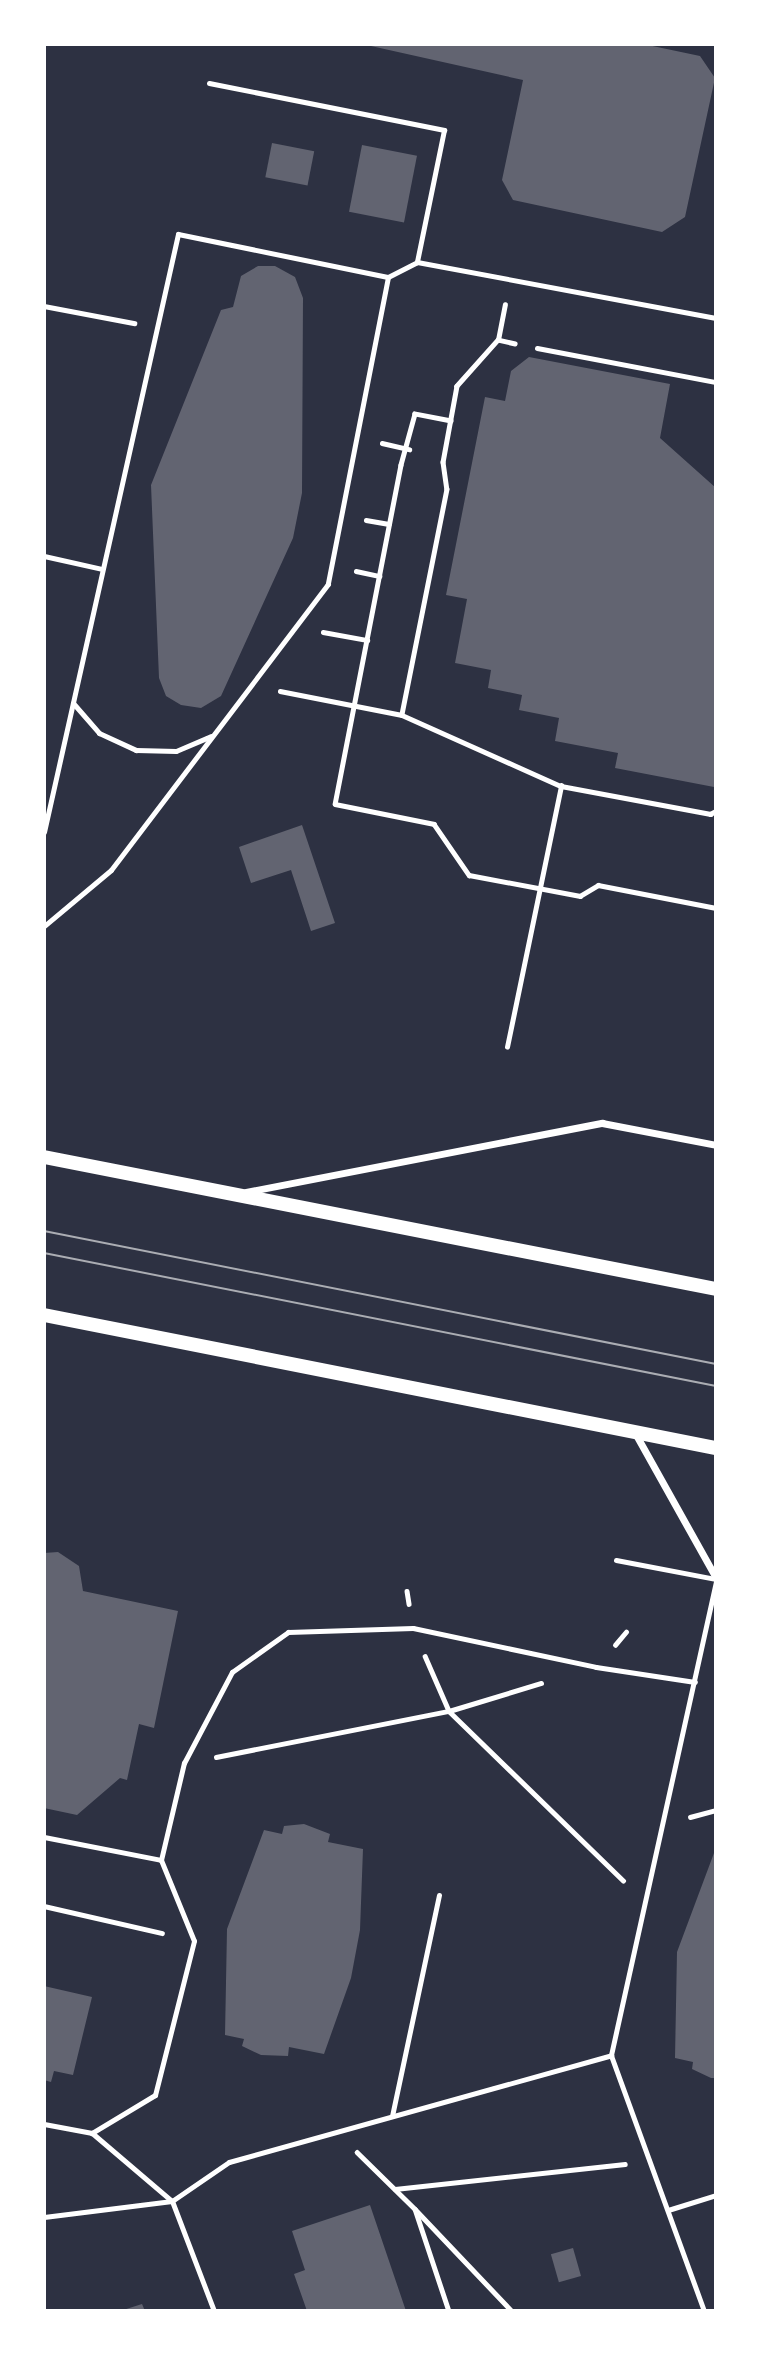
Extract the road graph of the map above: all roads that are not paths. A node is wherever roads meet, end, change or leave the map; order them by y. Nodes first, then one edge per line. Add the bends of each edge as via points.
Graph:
1 (209, 83) dead end
2 (417, 262) junction
3 (388, 277) junction
4 (716, 318) edge
5 (537, 348) road end
6 (716, 382) edge
7 (44, 556) edge
8 (102, 569) junction
9 (72, 703) junction
10 (213, 735) junction
11 (44, 832) edge
12 (44, 926) edge
13 (716, 1145) edge
14 (44, 1157) edge
15 (234, 1195) junction
16 (716, 1289) edge
17 (44, 1315) edge
18 (635, 1432) junction
19 (716, 1448) edge
20 (616, 1560) dead end
21 (716, 1580) edge
22 (695, 1682) junction
23 (44, 1837) edge
24 (161, 1860) junction
25 (439, 1895) dead end
26 (611, 2055) junction
27 (392, 2116) junction
28 (44, 2124) edge
29 (92, 2133) junction
30 (716, 2194) edge
31 (172, 2201) junction
32 (668, 2210) junction
33 (44, 2217) edge
34 (214, 2311) edge
35 (704, 2311) edge

1 - 2 lane via 444,130
2 - 3 lane
2 - 4 lane
3 - 8 lane via 178,233
3 - 10 lane via 328,584
5 - 6 lane
7 - 8 lane
8 - 9 lane
9 - 10 lane via 99,733 136,750 176,751
9 - 11 lane
10 - 12 lane via 111,870
13 - 15 street via 603,1123
14 - 15 main road
15 - 16 main road
17 - 18 main road
18 - 19 main road
18 - 21 street
20 - 21 lane
21 - 22 lane
22 - 24 lane via 596,1667 413,1628 288,1632 232,1672 184,1763
22 - 26 lane
23 - 24 lane
24 - 29 lane via 194,1941 155,2095
25 - 27 lane
26 - 27 lane
26 - 32 lane
27 - 31 lane via 229,2162
28 - 29 lane
29 - 31 lane
30 - 32 lane
31 - 33 lane
31 - 34 lane
32 - 35 lane

